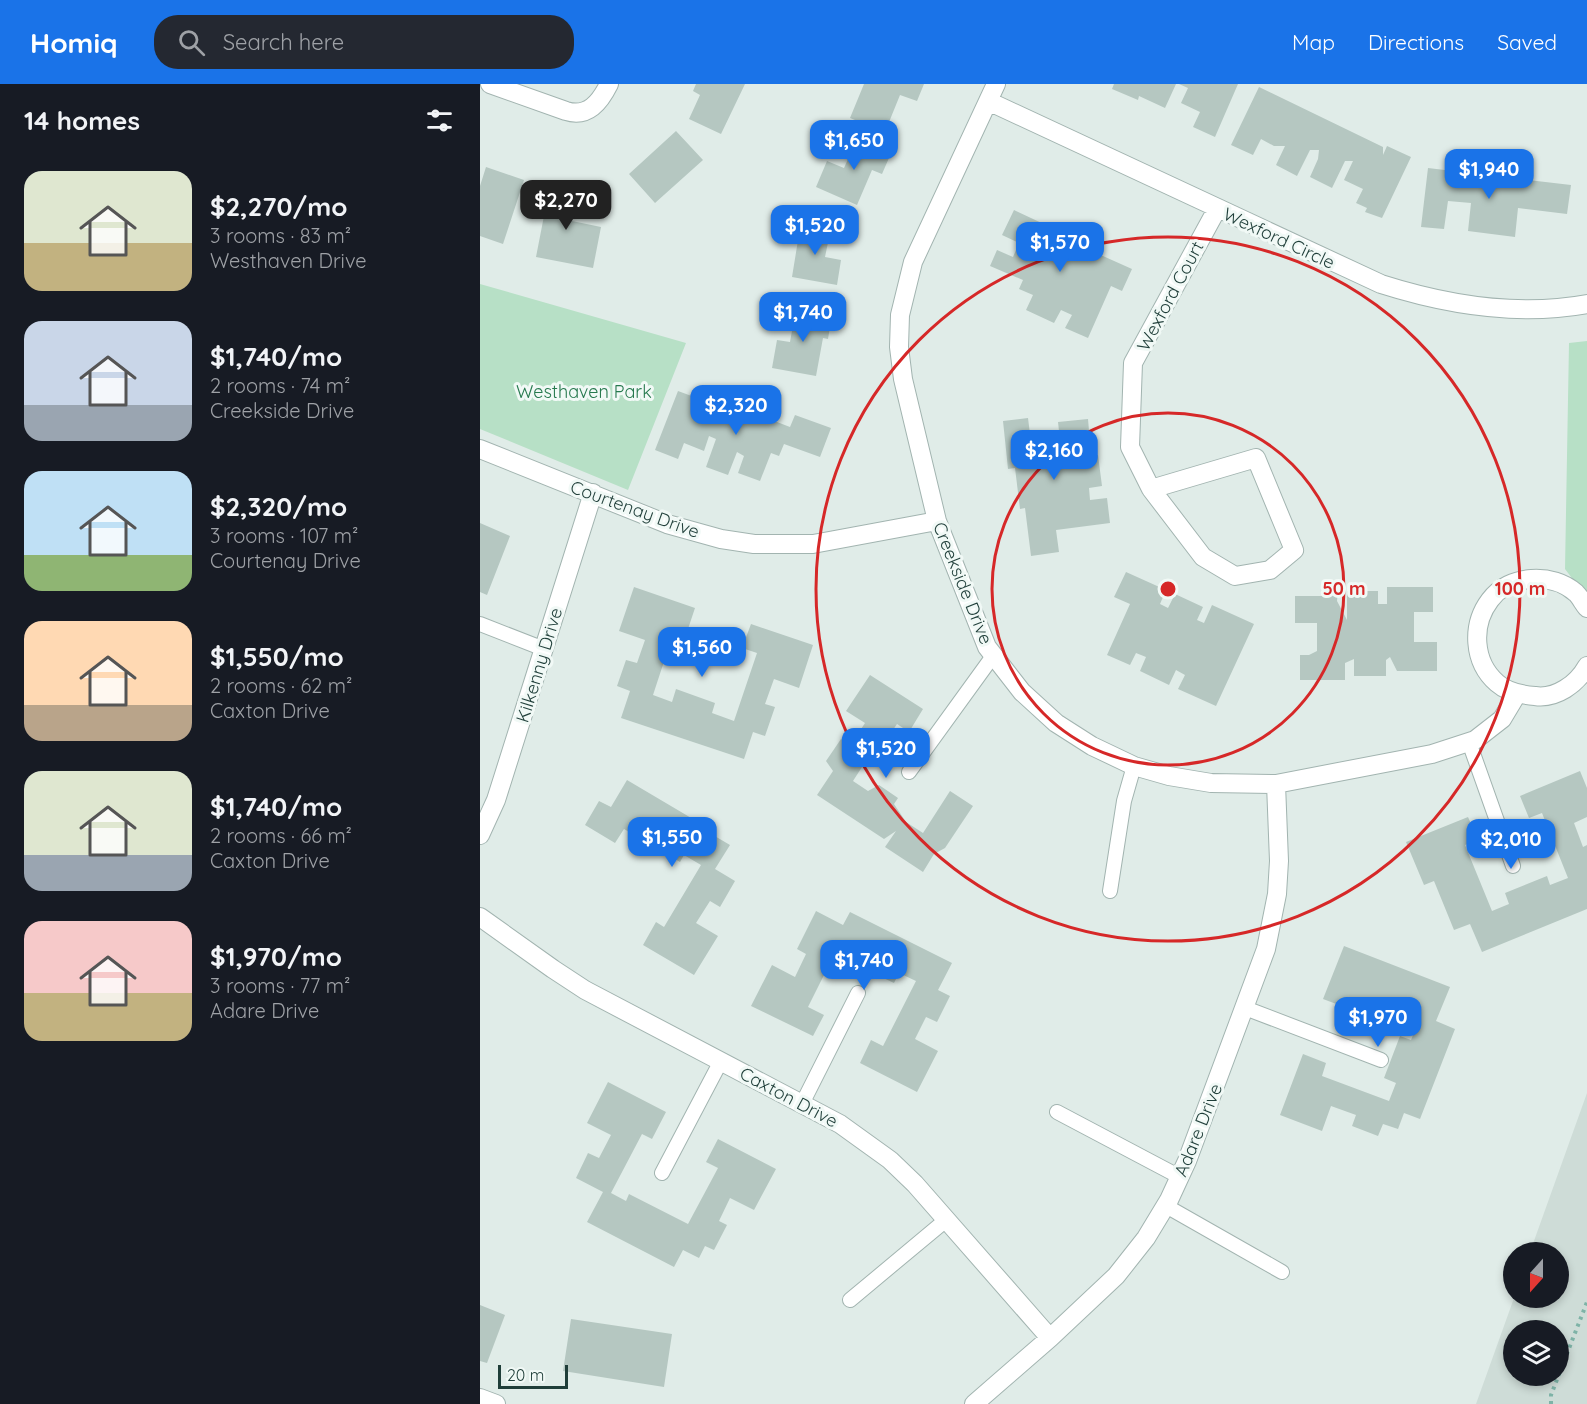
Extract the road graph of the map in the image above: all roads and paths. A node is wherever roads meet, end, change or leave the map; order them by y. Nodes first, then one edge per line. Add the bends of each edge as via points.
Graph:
1 (490, 84) edge
2 (609, 84) edge
3 (992, 92) edge
4 (1217, 209) junction
5 (1587, 304) edge
6 (480, 449) edge
7 (1151, 489) junction
8 (593, 493) junction
9 (937, 521) junction
10 (1587, 608) edge
11 (480, 624) edge
12 (544, 650) junction
13 (993, 657) junction
14 (1587, 666) edge
15 (1518, 694) junction
16 (1469, 742) junction
17 (1134, 766) junction
18 (909, 772) dead end
19 (1276, 784) junction
20 (480, 835) edge
21 (1513, 866) dead end
22 (1110, 891) dead end
23 (480, 917) edge
24 (858, 993) dead end
25 (1245, 1008) junction
26 (1381, 1060) dead end
27 (721, 1061) junction
28 (802, 1104) junction
29 (1057, 1112) dead end
30 (662, 1173) dead end
31 (1180, 1177) junction
32 (1166, 1206) junction
33 (946, 1220) junction
34 (1282, 1272) dead end
35 (850, 1300) dead end
36 (1587, 1302) edge
37 (1050, 1338) junction
38 (480, 1398) edge
39 (496, 1404) edge
40 (974, 1404) edge
41 (1551, 1404) edge

1 - 2 street via 578,113 591,109
3 - 4 street, Wexford Circle
3 - 9 street, Creekside Drive via 913,262 900,315 903,379
4 - 5 street, Wexford Circle via 1355,274 1417,296 1502,309
4 - 7 street, Wexford Court via 1133,363 1130,447
6 - 8 street, Courtenay Drive
7 - 7 street, Wexford Court via 1203,557 1235,576 1270,570 1294,550 1257,458
8 - 9 street, Courtenay Drive via 691,532 754,544 813,544
8 - 12 street, Kilkenny Drive
9 - 13 street, Creekside Drive
10 - 15 street via 1575,592 1554,581 1531,578 1509,584 1490,599 1479,619 1476,642 1483,664 1497,683
11 - 12 lane
12 - 20 street, Kilkenny Drive via 496,800
13 - 17 street, Creekside Drive via 1022,692 1056,723
13 - 18 lane
14 - 15 street via 1563,691 1541,697
15 - 16 street, Creekside Drive via 1502,719
16 - 19 street, Creekside Drive via 1431,754
16 - 21 lane
17 - 19 street, Creekside Drive via 1211,783
17 - 22 lane via 1124,801
19 - 25 street, Adare Drive via 1277,894 1266,949
23 - 27 street, Caxton Drive via 585,990
24 - 28 lane
25 - 26 lane
25 - 31 street, Adare Drive
27 - 28 street, Caxton Drive
27 - 30 lane
28 - 33 street, Caxton Drive via 868,1143 915,1184
29 - 31 lane
31 - 32 street, Adare Drive
32 - 34 lane
32 - 37 street, Adare Drive via 1116,1276
33 - 35 lane
33 - 37 street, Caxton Drive
36 - 41 path
37 - 40 street, Adare Drive
38 - 39 street

